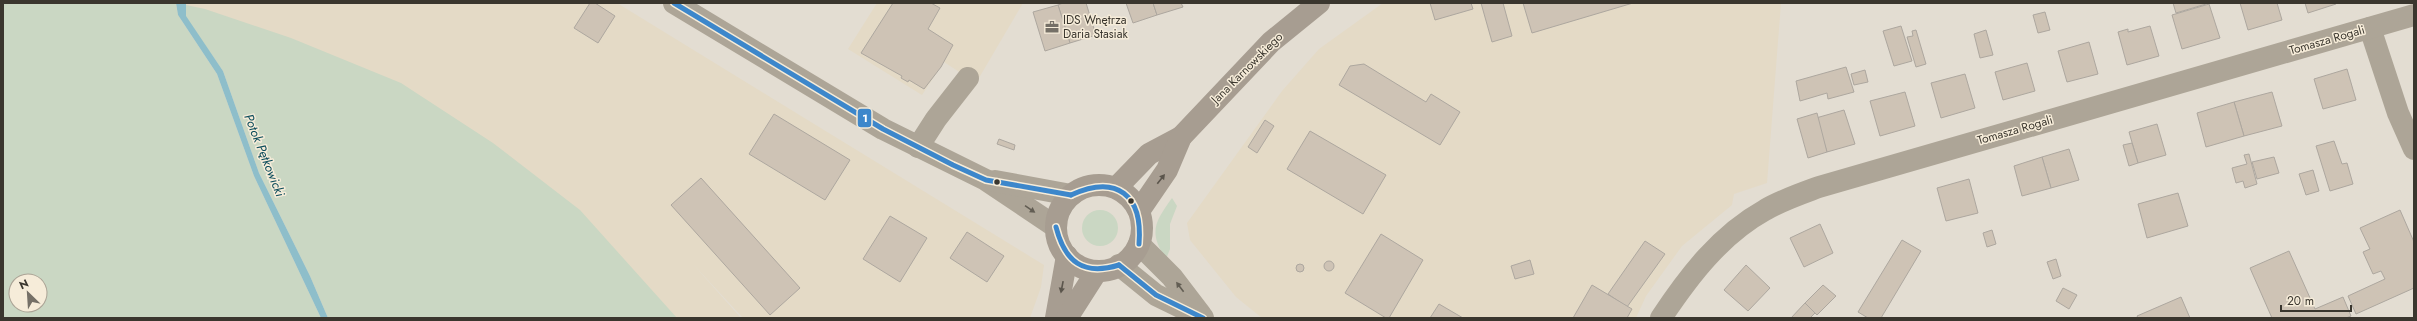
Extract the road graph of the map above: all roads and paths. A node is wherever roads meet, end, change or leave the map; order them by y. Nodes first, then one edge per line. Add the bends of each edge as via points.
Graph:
1 (1318, 3) edge
2 (678, 4) edge
3 (2414, 15) edge
4 (2370, 28) junction
5 (968, 78) dead end
6 (1180, 137) junction
7 (918, 147) junction
8 (2414, 149) edge
9 (986, 180) junction
10 (1116, 188) junction
11 (1071, 195) junction
12 (1139, 211) junction
13 (1056, 227) junction
14 (1139, 244) junction
15 (1067, 256) junction
16 (1120, 265) junction
17 (1097, 270) junction
18 (1056, 318) edge
19 (1066, 318) edge
20 (1203, 318) edge
21 (1661, 318) edge

1 - 6 main road, Jana Karnowskiego via 1260,53
2 - 7 street via 883,129
3 - 4 street, Tomasza Rogali
4 - 8 street via 2398,113
4 - 21 street, Tomasza Rogali via 1826,185 1786,199 1764,210 1709,254 1686,281
5 - 7 street
6 - 10 main road, Jana Karnowskiego via 1149,154
12 -> 6 main road, Jana Karnowskiego via 1167,170
7 - 9 street
9 - 11 street
9 -> 13 street
10 - 11 main road via 1101,185 1084,187
10 - 12 main road via 1130,197
11 - 13 main road via 1060,210
12 - 14 main road via 1142,227
13 - 15 main road via 1059,243
14 - 16 main road via 1131,256
20 -> 14 street via 1172,277
15 - 17 main road via 1081,267
15 -> 18 main road
16 - 17 main road
16 - 20 street via 1156,295
17 - 19 main road

